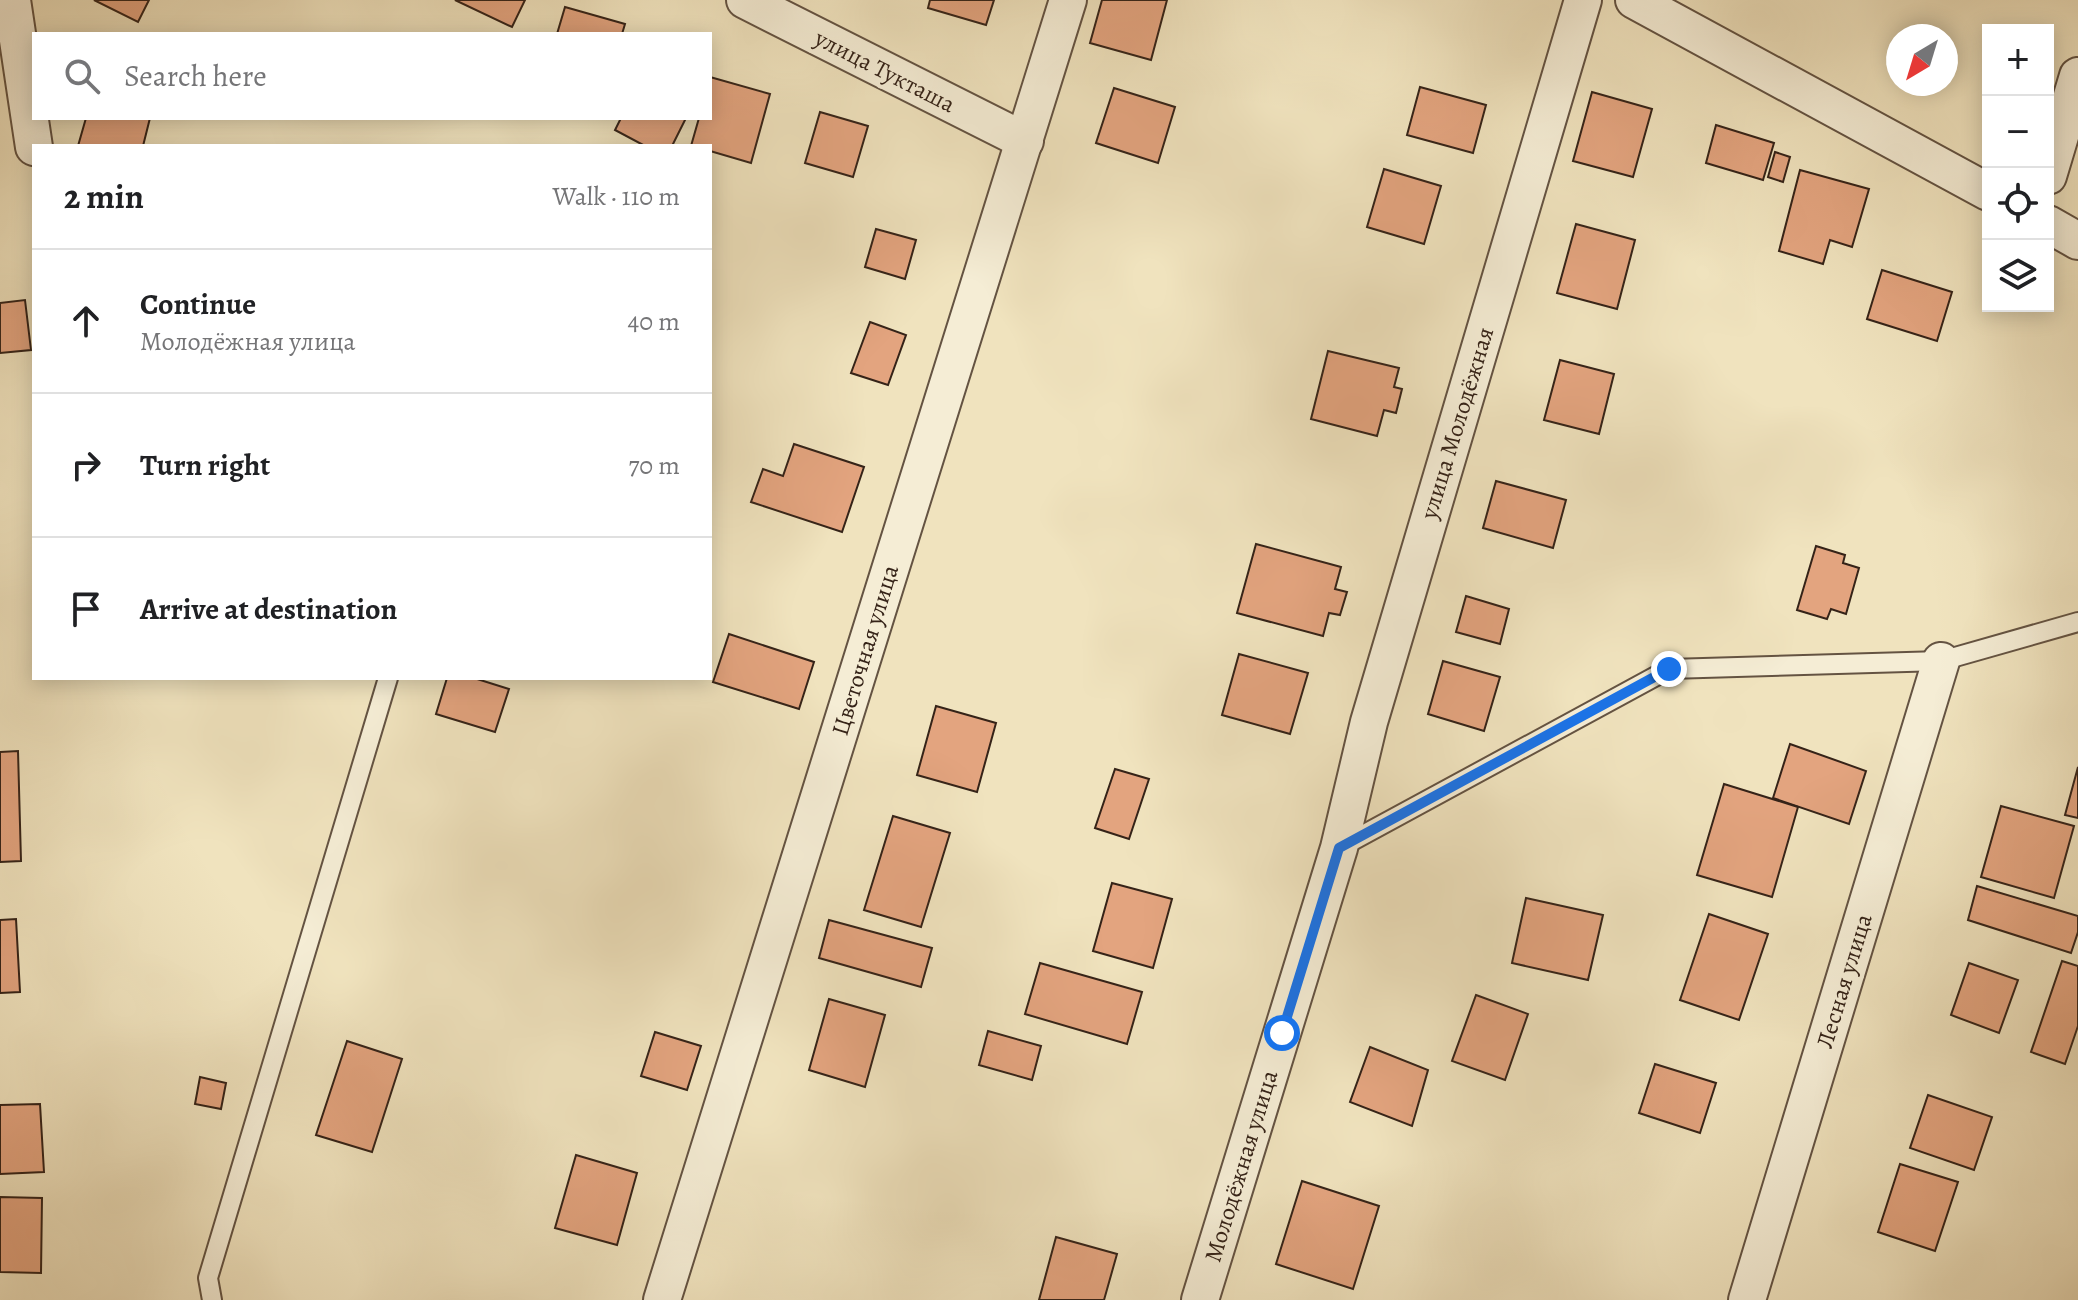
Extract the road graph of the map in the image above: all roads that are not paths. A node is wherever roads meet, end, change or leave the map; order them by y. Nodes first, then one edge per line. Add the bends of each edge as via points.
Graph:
1 (12, 0) edge
2 (745, 0) edge
3 (1068, 0) edge
4 (1583, 0) edge
5 (1634, 0) edge
6 (2078, 76) edge
7 (1025, 141) junction
8 (34, 144) edge
9 (2050, 168) edge
10 (1982, 189) edge
11 (2054, 227) edge
12 (2078, 241) edge
13 (2078, 622) edge
14 (1941, 661) junction
15 (387, 680) edge
16 (1339, 848) junction
17 (212, 1300) edge
18 (662, 1300) edge
19 (1200, 1300) edge
20 (1747, 1300) edge

1 - 8 street
2 - 7 street, улица Тукташа
3 - 7 street, Цветочная улица
4 - 16 street, улица Молодёжная via 1369,722
5 - 10 street
6 - 9 street
7 - 18 street, Цветочная улица
11 - 12 street
13 - 14 lane
14 - 16 lane via 1669,669
14 - 20 street, Лесная улица
15 - 17 lane via 208,1278
16 - 19 street, Молодёжная улица

